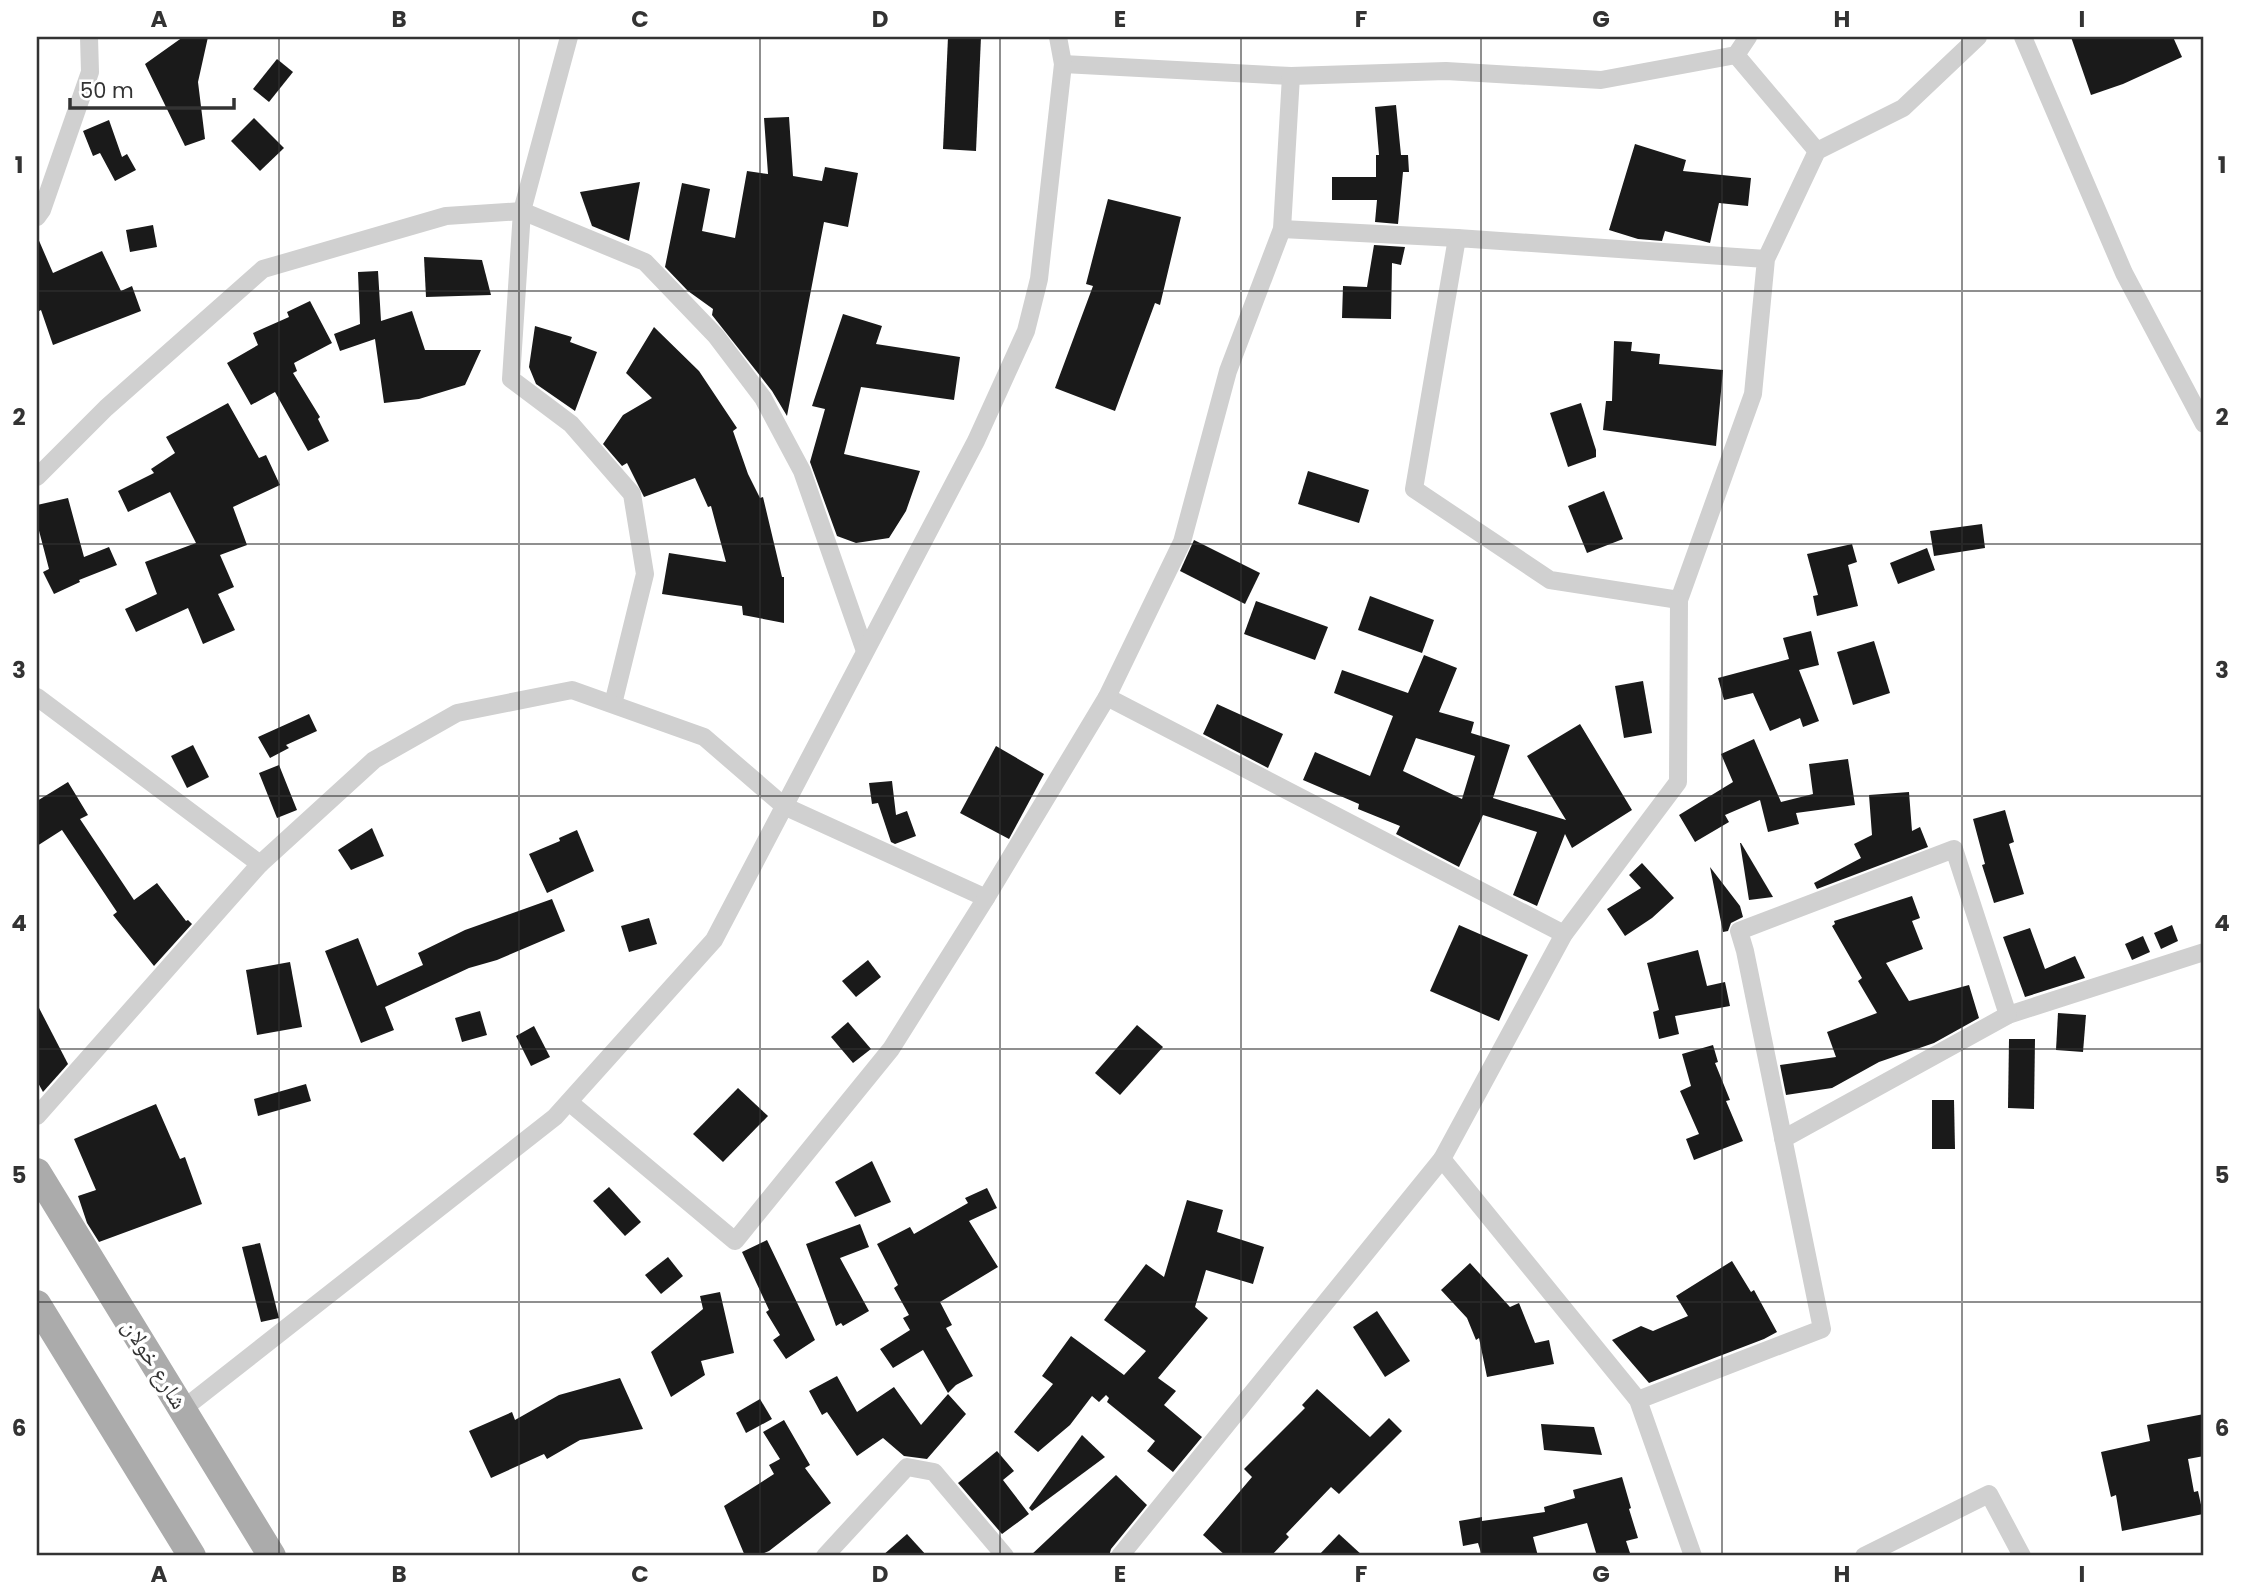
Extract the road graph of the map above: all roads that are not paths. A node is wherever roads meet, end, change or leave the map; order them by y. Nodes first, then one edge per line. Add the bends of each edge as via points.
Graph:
1 (89, 37) edge
2 (569, 37) edge
3 (1058, 37) edge
4 (1748, 37) edge
5 (1978, 37) edge
6 (2023, 37) edge
7 (1736, 55) junction
8 (1063, 64) junction
9 (1291, 76) junction
10 (1817, 151) junction
11 (522, 211) junction
12 (37, 217) edge
13 (1282, 229) junction
14 (1457, 238) junction
15 (1766, 259) junction
16 (2204, 424) edge
17 (37, 477) edge
18 (1679, 600) junction
19 (865, 651) junction
20 (37, 697) edge
21 (1107, 697) junction
22 (613, 705) junction
23 (784, 806) junction
24 (260, 864) junction
25 (986, 898) junction
26 (1564, 934) junction
27 (2204, 952) edge
28 (2008, 1015) junction
29 (569, 1102) junction
30 (37, 1116) edge
31 (1783, 1139) junction
32 (1442, 1159) junction
33 (37, 1172) edge
34 (37, 1304) edge
35 (1638, 1400) junction
36 (183, 1409) junction
37 (192, 1556) edge
38 (272, 1556) edge
39 (825, 1556) edge
40 (1005, 1556) edge
41 (1120, 1556) edge
42 (1693, 1556) edge
43 (1864, 1556) edge
44 (2022, 1556) edge

1 - 12 street via 90,72
2 - 11 street
3 - 8 street
4 - 7 street
5 - 10 street via 1903,108
6 - 16 street via 2124,273
7 - 9 street via 1601,80 1446,71
7 - 10 street
8 - 9 street
8 - 19 street via 1039,279 1026,331 976,441
9 - 13 street
10 - 15 street
11 - 17 street via 446,216 263,269 106,408
11 - 19 street via 645,262 716,336 763,398 802,471
11 - 22 street via 511,379 571,424 632,494 645,574
13 - 14 street
13 - 21 street via 1228,371 1182,542
14 - 15 street
14 - 18 street via 1414,489 1550,580
15 - 18 street via 1754,394
18 - 26 street via 1678,782
19 - 23 street
20 - 24 street
21 - 25 street
21 - 26 street
22 - 23 street via 704,737
22 - 24 street via 572,690 457,713 374,760
23 - 25 street
23 - 29 street via 714,940
24 - 30 street
25 - 29 street via 891,1049 735,1241
26 - 32 street
27 - 28 street
28 - 31 street
28 - 31 street via 1954,849 1739,931
29 - 36 street
31 - 35 street via 1822,1329
32 - 35 street
32 - 41 street
33 - 36 main road, شارع خولان
34 - 37 main road
35 - 42 street
36 - 38 main road, شارع خولان
39 - 40 street via 907,1467 934,1472
43 - 44 street via 1989,1494

